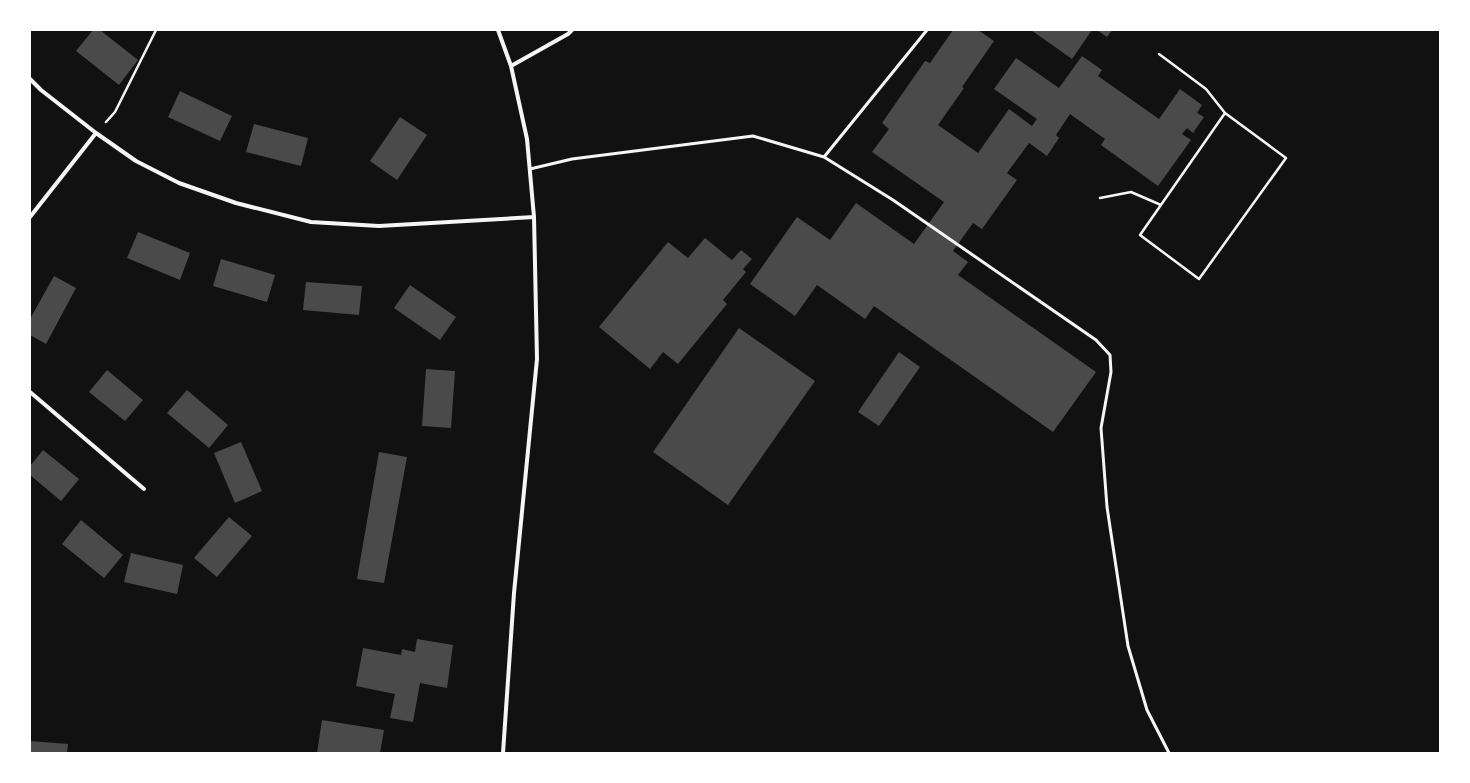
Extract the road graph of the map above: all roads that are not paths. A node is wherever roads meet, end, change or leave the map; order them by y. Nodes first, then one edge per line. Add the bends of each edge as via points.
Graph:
1 (498, 30) edge
2 (572, 30) edge
3 (927, 30) edge
4 (511, 66) junction
5 (30, 79) edge
6 (96, 133) junction
7 (824, 157) junction
8 (530, 169) junction
9 (30, 217) edge
10 (534, 217) junction
11 (30, 392) edge
12 (144, 489) dead end
13 (503, 753) edge
14 (1169, 753) edge

1 - 4 street
2 - 4 street
3 - 7 lane
4 - 8 street via 527,139
5 - 6 street
6 - 9 street
6 - 10 street via 136,161 179,183 236,203 311,222 379,226
7 - 8 lane via 753,136 572,159
7 - 14 lane via 900,204 1096,340 1110,355 1111,372 1100,428 1107,507 1128,646 1147,710
8 - 10 street
10 - 13 street via 537,359 514,593
11 - 12 street

